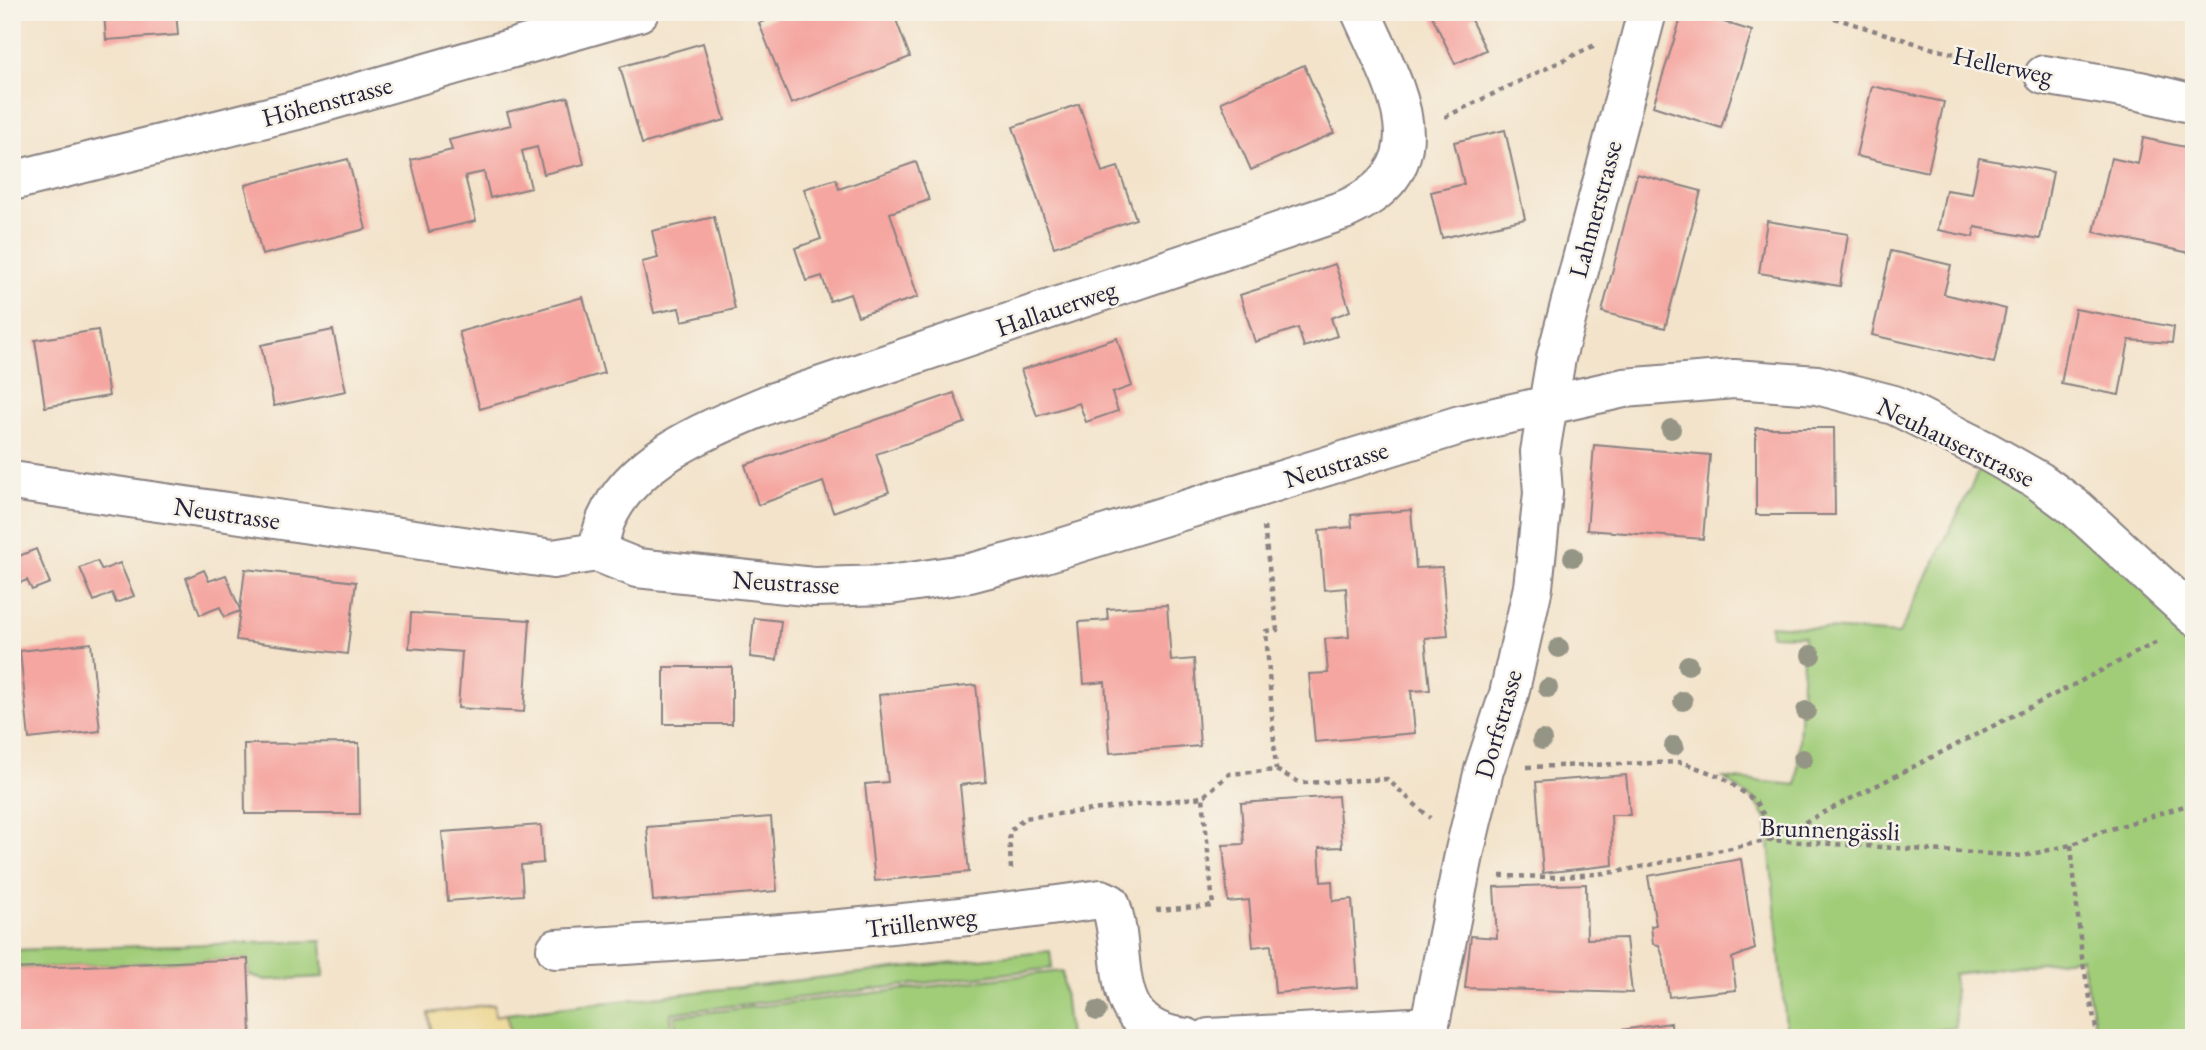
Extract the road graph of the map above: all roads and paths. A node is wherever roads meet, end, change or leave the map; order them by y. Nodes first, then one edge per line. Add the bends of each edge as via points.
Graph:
1 (639, 12) edge
2 (1361, 12) edge
3 (1647, 12) edge
4 (1815, 12) edge
5 (1606, 40) dead end
6 (2044, 75) joint
7 (2194, 104) edge
8 (1406, 135) junction
9 (12, 181) edge
10 (1546, 407) junction
11 (12, 481) edge
12 (1259, 488) junction
13 (597, 552) junction
14 (2193, 614) edge
15 (1276, 770) junction
16 (1484, 770) junction
17 (1203, 797) junction
18 (2194, 803) edge
19 (1770, 840) junction
20 (2071, 845) junction
21 (1462, 863) junction
22 (1016, 877) dead end
23 (1114, 913) junction
24 (556, 949) dead end
25 (1428, 1032) edge
26 (1187, 1038) edge
27 (1209, 1038) edge
28 (2098, 1038) edge

1 - 9 street, Höhenstrasse via 297,110
2 - 8 street, Hallauerweg via 1400,99
3 - 10 street, Lahmerstrasse via 1561,332
4 - 6 path, Hellerweg via 1934,49
5 - 8 path
6 - 7 street, Hellerweg
8 - 13 street, Hallauerweg via 1400,160 1388,181 1370,199 1344,210 771,403 705,430 657,460 635,481 606,520
10 - 12 street, Neustrasse via 1460,425
10 - 14 street, Neuhauserstrasse via 1624,388 1734,379 1817,385 1894,405 2039,481 2077,509
10 - 16 street, Dorfstrasse via 1533,587 1509,694
11 - 13 street, Neustrasse via 553,559
12 - 13 street, Neustrasse via 970,573 890,585 814,587 733,580 636,568
12 - 15 path via 1277,630 1266,631
14 - 19 path via 2158,642
15 - 17 path via 1230,774
15 - 21 path via 1301,783 1387,779
16 - 19 path via 1682,762 1724,778 1756,802 1768,821
16 - 21 street, Dorfstrasse
17 - 22 path via 1024,818 1009,832 1011,871
17 - 23 path via 1213,906
18 - 20 path, Brunnengässli
19 - 20 path, Brunnengässli via 2010,856
19 - 21 path, Brunnengässli via 1616,872 1560,877
20 - 28 path via 2082,958
21 - 25 street, Dorfstrasse
23 - 24 street, Trüllenweg via 1110,903 1101,899 836,931
23 - 26 street via 1126,999 1141,1018 1165,1035
25 - 27 street

